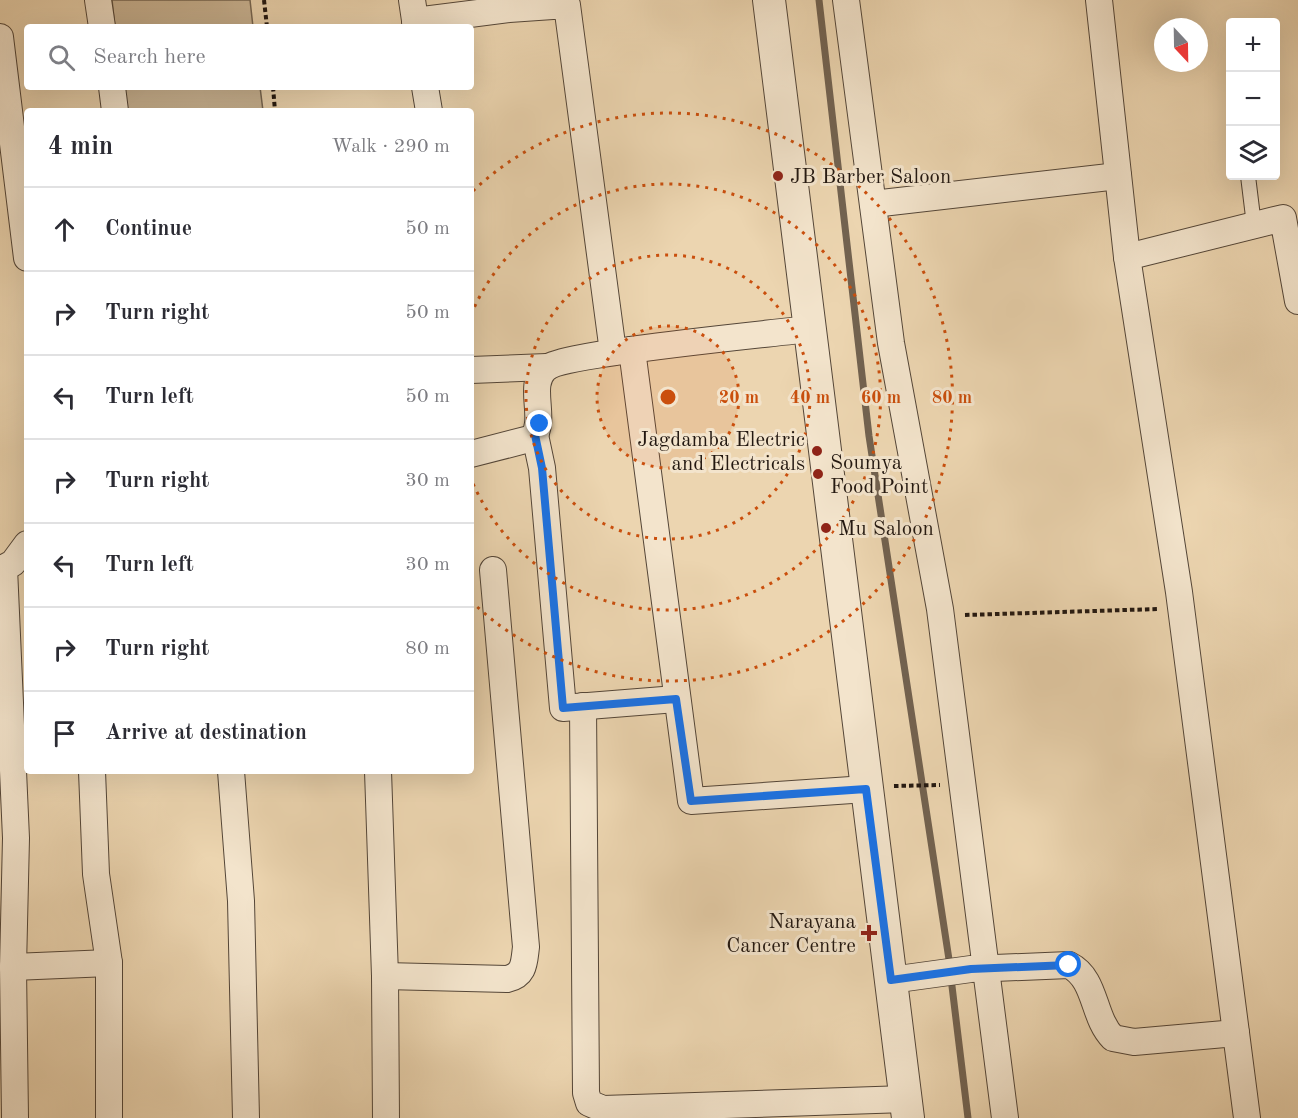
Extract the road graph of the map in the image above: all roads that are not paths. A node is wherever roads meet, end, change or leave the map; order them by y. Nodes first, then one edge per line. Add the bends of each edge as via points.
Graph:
1 (98, 0) edge
2 (769, 0) edge
3 (846, 0) edge
4 (1099, 0) edge
5 (508, 4) edge
6 (415, 16) edge
7 (102, 24) edge
8 (0, 37) edge
9 (112, 90) edge
10 (426, 90) edge
11 (116, 108) edge
12 (428, 108) edge
13 (1118, 176) junction
14 (1248, 180) edge
15 (873, 204) junction
16 (1254, 225) junction
17 (24, 233) edge
18 (1127, 257) junction
19 (1298, 301) edge
20 (808, 329) junction
21 (623, 351) junction
22 (547, 367) junction
23 (474, 370) edge
24 (535, 435) junction
25 (474, 453) edge
26 (24, 548) edge
27 (2, 569) edge
28 (493, 570) dead end
29 (676, 699) junction
30 (583, 706) junction
31 (92, 774) edge
32 (231, 774) edge
33 (378, 774) edge
34 (878, 788) junction
35 (109, 963) junction
36 (13, 967) junction
37 (979, 969) junction
38 (385, 976) junction
39 (891, 980) junction
40 (1236, 1032) junction
41 (907, 1109) edge
42 (807, 1110) edge
43 (638, 1113) edge
44 (15, 1118) edge
45 (110, 1118) edge
46 (246, 1118) edge
47 (386, 1118) edge
48 (1005, 1118) edge
49 (1247, 1118) edge

1 - 7 street
2 - 20 street
3 - 15 street
4 - 13 street
5 - 6 street
5 - 21 street via 567,5
8 - 17 street
9 - 11 street
10 - 12 street
13 - 15 street
13 - 18 street
14 - 16 lane
15 - 37 street via 891,343 940,616
16 - 18 street
16 - 19 street via 1283,218
18 - 40 street via 1181,608
20 - 21 street
20 - 34 street
21 - 22 street
21 - 29 street
22 - 23 street
22 - 24 street via 539,378 540,424
24 - 25 street via 525,442
24 - 30 street via 542,468 563,708
26 - 27 street via 13,563
27 - 36 street via 16,838
28 - 38 street via 526,947 523,969 507,979
29 - 30 street
29 - 34 street via 691,801
30 - 43 street via 587,1098 597,1108
31 - 35 street via 96,874
32 - 46 street via 241,901
33 - 38 street
34 - 39 street
35 - 36 street
35 - 45 street
36 - 44 street
37 - 39 street
37 - 40 street via 1056,964 1075,969 1087,983 1107,1032 1122,1041
37 - 48 street
38 - 47 street
39 - 41 street
40 - 49 street
41 - 42 street
42 - 43 street

